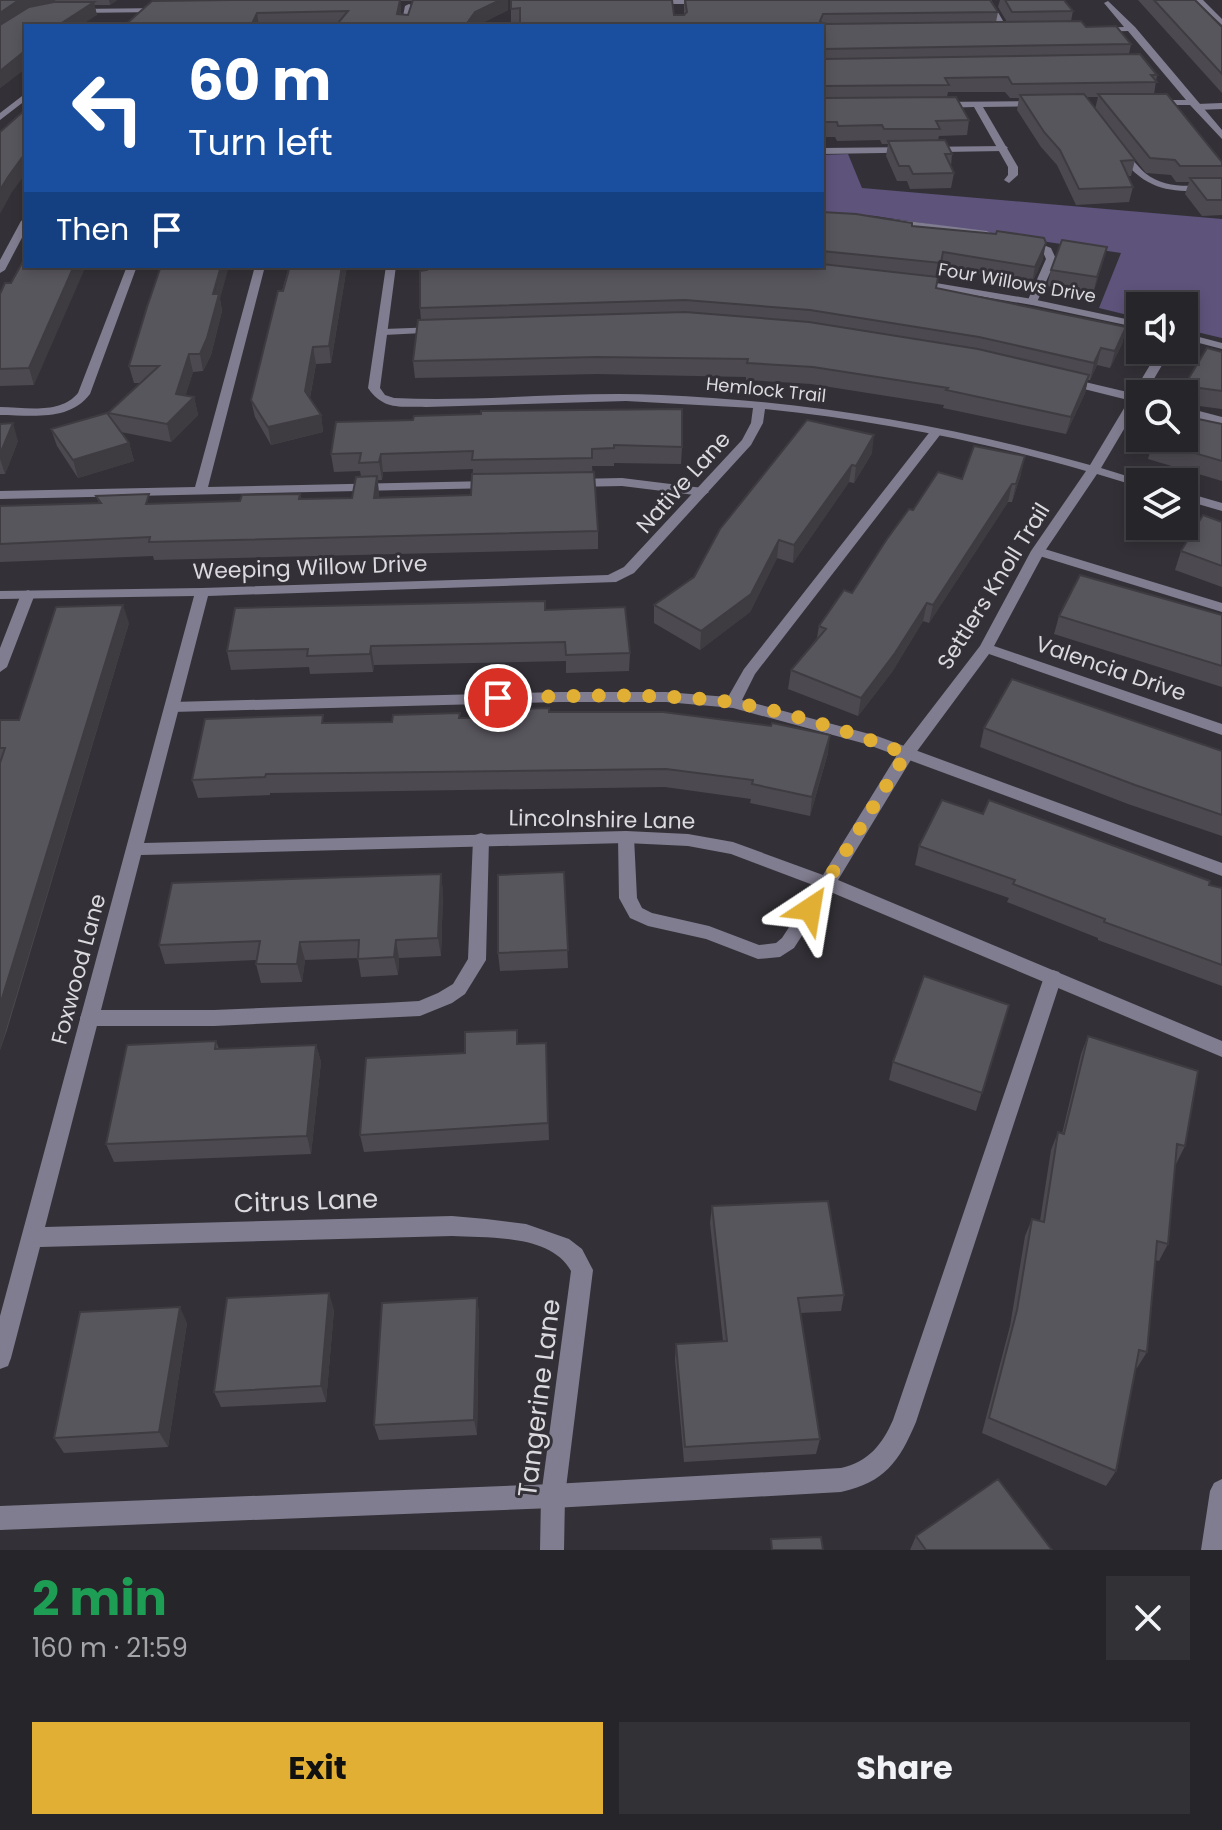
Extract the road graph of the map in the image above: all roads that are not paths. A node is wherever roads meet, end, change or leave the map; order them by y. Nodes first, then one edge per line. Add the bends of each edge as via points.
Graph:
1 (987, 0) edge
2 (1199, 0) edge
3 (645, 2) edge
4 (676, 2) junction
5 (720, 2) edge
6 (1108, 3) dead end
7 (393, 6) edge
8 (409, 6) junction
9 (422, 6) edge
10 (169, 9) edge
11 (57, 11) edge
12 (678, 14) edge
13 (1222, 23) edge
14 (405, 24) edge
15 (1132, 29) junction
16 (1085, 30) edge
17 (992, 31) edge
18 (1007, 31) junction
19 (1023, 31) edge
20 (1145, 63) edge
21 (1160, 63) junction
22 (24, 98) edge
23 (1147, 103) edge
24 (1054, 104) edge
25 (1194, 104) junction
26 (931, 105) edge
27 (977, 105) junction
28 (1222, 106) edge
29 (3, 114) edge
30 (24, 114) edge
31 (1222, 136) edge
32 (1111, 139) edge
33 (1003, 148) junction
34 (824, 151) edge
35 (1009, 180) dead end
36 (1222, 187) edge
37 (878, 220) edge
38 (24, 225) edge
39 (131, 268) edge
40 (259, 268) edge
41 (391, 268) edge
42 (0, 270) edge
43 (904, 281) edge
44 (1032, 302) junction
45 (1126, 322) edge
46 (447, 330) edge
47 (384, 332) junction
48 (1198, 340) edge
49 (1222, 346) edge
50 (1062, 380) edge
51 (1126, 395) edge
52 (760, 404) junction
53 (0, 411) edge
54 (1198, 415) edge
55 (1126, 417) edge
56 (1222, 421) edge
57 (936, 432) junction
58 (1094, 469) junction
59 (1126, 479) edge
60 (503, 484) edge
61 (551, 484) edge
62 (201, 490) junction
63 (703, 492) junction
64 (0, 495) edge
65 (1198, 500) edge
66 (1222, 507) edge
67 (1038, 551) junction
68 (620, 576) joint
69 (202, 592) junction
70 (28, 594) junction
71 (0, 595) edge
72 (1222, 608) edge
73 (986, 648) junction
74 (0, 667) edge
75 (733, 703) junction
76 (172, 707) junction
77 (1222, 730) edge
78 (906, 754) junction
79 (626, 837) junction
80 (481, 839) junction
81 (134, 849) junction
82 (1222, 870) edge
83 (827, 883) junction
84 (1053, 977) junction
85 (89, 1018) junction
86 (1222, 1049) edge
87 (32, 1237) junction
88 (575, 1255) joint
89 (0, 1358) edge
90 (1222, 1491) edge
91 (553, 1496) junction
92 (0, 1518) edge
93 (552, 1550) edge
94 (1213, 1550) edge

1 - 18 street
2 - 13 street
3 - 4 street
4 - 5 street
4 - 12 street
6 - 15 street
7 - 8 street
8 - 9 street
8 - 14 street
10 - 11 street
15 - 16 street
15 - 21 street
17 - 18 street
18 - 19 street
20 - 21 street
21 - 25 street
22 - 29 street
23 - 25 street
24 - 27 street
25 - 28 street
25 - 31 street
26 - 27 street
27 - 33 street
29 - 30 street
32 - 36 street via 1148,182 1168,188
33 - 34 street
33 - 35 street via 1014,171
37 - 44 street via 1037,244 1051,259
38 - 42 street
39 - 53 street via 84,394 74,406
40 - 62 street
41 - 47 street
43 - 44 street, Four Willows Drive
44 - 45 street, Four Willows Drive
46 - 47 street
47 - 52 street, Hemlock Trail via 374,388 381,398 407,403 657,398
48 - 49 street
50 - 51 street
52 - 57 street, Hemlock Trail
52 - 63 street, Native Lane via 747,442
54 - 56 street
55 - 58 street, Settlers Knoll Trail
57 - 58 street, Hemlock Trail
57 - 75 street via 749,672
58 - 59 street, Hemlock Trail
58 - 67 street, Settlers Knoll Trail
60 - 62 street
61 - 63 street via 622,482
62 - 64 street
63 - 68 street, Native Lane
65 - 66 street
67 - 72 street
67 - 73 street, Settlers Knoll Trail
68 - 69 street, Weeping Willow Drive via 598,581
69 - 70 street, Weeping Willow Drive
69 - 76 street, Foxwood Lane
70 - 71 street, Weeping Willow Drive
70 - 74 street
73 - 77 street, Valencia Drive
73 - 78 street, Settlers Knoll Trail
75 - 76 street via 560,697
75 - 78 street
76 - 81 street, Foxwood Lane
78 - 82 street
78 - 83 street, Settlers Knoll Trail
79 - 80 street, Lincolnshire Lane
79 - 83 street, Lincolnshire Lane via 733,848
79 - 83 street, Settlers Knoll Trail via 628,898 636,913 758,952 780,950 788,943
80 - 81 street, Lincolnshire Lane
80 - 85 street via 477,960 459,989 445,998 420,1008 384,1011
81 - 85 street, Foxwood Lane
83 - 84 street, Lincolnshire Lane
84 - 86 street, Lincolnshire Lane
84 - 91 street via 904,1422 883,1461 859,1477 841,1480
85 - 87 street, Foxwood Lane
87 - 88 street, Citrus Lane via 452,1226 541,1237
87 - 89 street, Foxwood Lane
88 - 91 street, Tangerine Lane via 582,1278
90 - 94 street
91 - 92 street
91 - 93 street, Tangerine Lane

